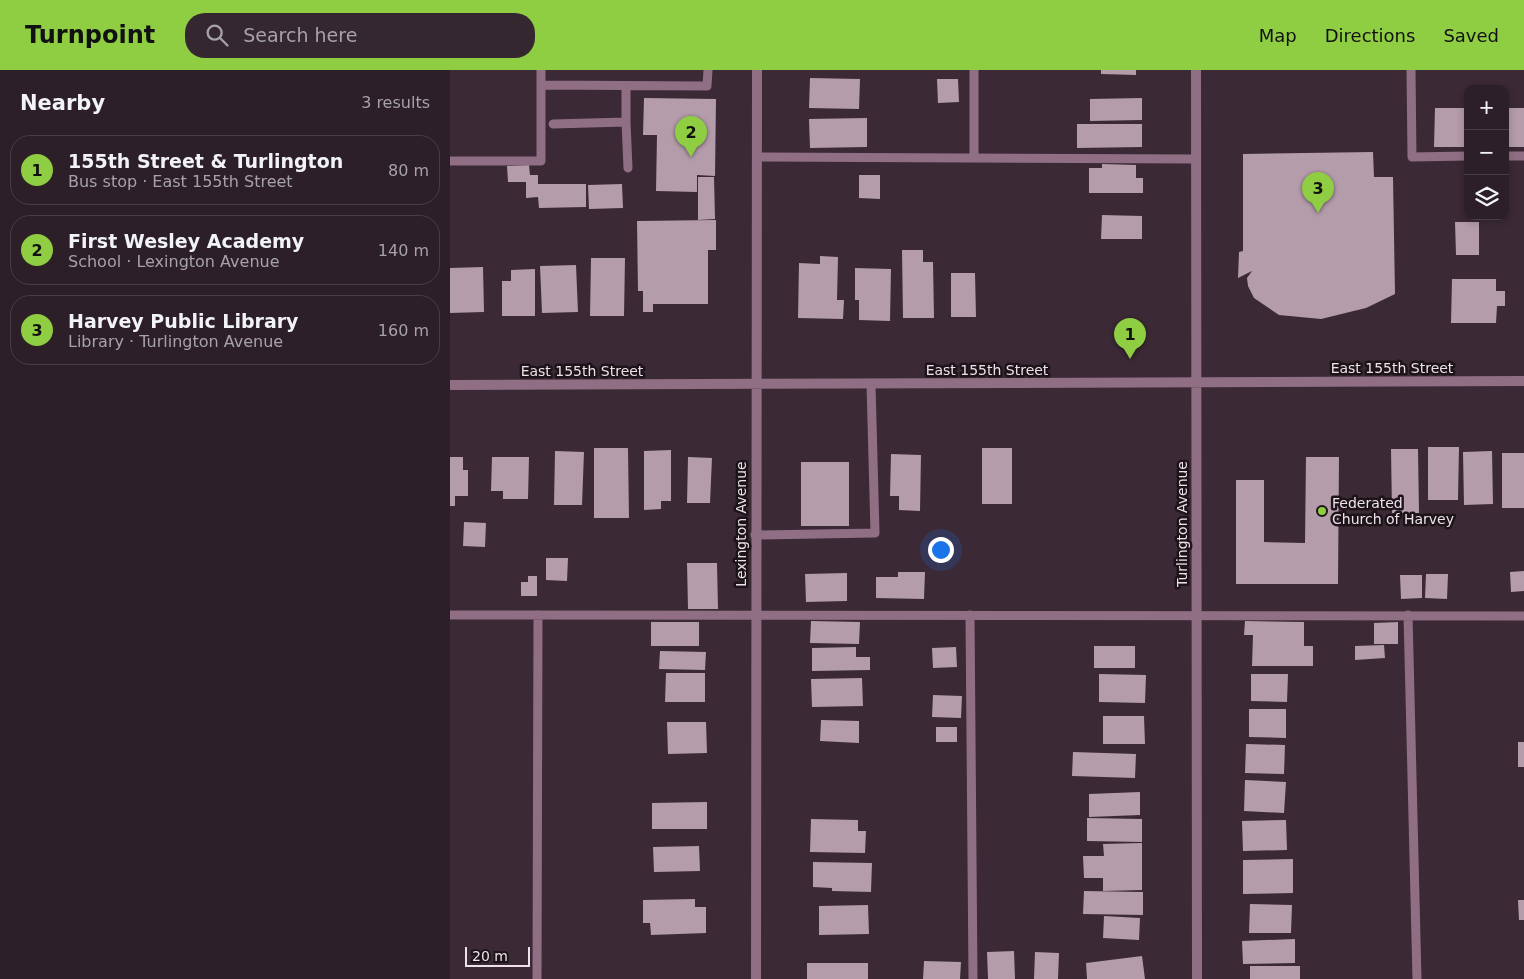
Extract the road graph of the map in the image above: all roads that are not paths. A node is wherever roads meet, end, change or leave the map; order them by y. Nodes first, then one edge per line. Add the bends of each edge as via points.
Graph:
1 (541, 70) edge
2 (708, 70) edge
3 (757, 70) edge
4 (974, 70) edge
5 (1196, 70) edge
6 (1412, 70) edge
7 (541, 85) junction
8 (626, 86) junction
9 (626, 122) junction
10 (553, 124) dead end
11 (1464, 156) edge
12 (1509, 156) edge
13 (1524, 156) edge
14 (757, 157) junction
15 (974, 158) junction
16 (1196, 160) junction
17 (450, 161) edge
18 (628, 168) dead end
19 (1524, 381) edge
20 (1196, 383) junction
21 (756, 384) junction
22 (872, 384) junction
23 (450, 385) edge
24 (755, 536) junction
25 (450, 616) edge
26 (538, 616) junction
27 (754, 616) junction
28 (970, 616) junction
29 (1196, 616) junction
30 (1408, 616) junction
31 (1524, 616) edge
32 (537, 979) edge
33 (756, 979) edge
34 (972, 979) edge
35 (1197, 979) edge
36 (1417, 979) edge

1 - 7 lane
2 - 8 lane via 707,86
3 - 14 street, Lexington Avenue
4 - 15 lane
5 - 16 street, Turlington Avenue
6 - 11 lane via 1412,157
7 - 8 lane
7 - 17 lane via 541,161
8 - 9 lane
9 - 10 lane
9 - 18 lane
12 - 13 lane
14 - 15 lane
14 - 21 street, Lexington Avenue
15 - 16 lane
16 - 20 street, Turlington Avenue
19 - 20 street, East 155th Street
20 - 22 street, East 155th Street
20 - 29 street, Turlington Avenue
21 - 22 street, East 155th Street
21 - 23 street, East 155th Street
21 - 24 street, Lexington Avenue
22 - 24 lane via 875,533
24 - 27 street, Lexington Avenue
25 - 26 lane
26 - 27 lane
26 - 32 lane
27 - 28 lane
27 - 33 street, Lexington Avenue
28 - 29 lane
28 - 34 lane
29 - 30 lane
29 - 35 street, Turlington Avenue
30 - 31 lane
30 - 36 lane

